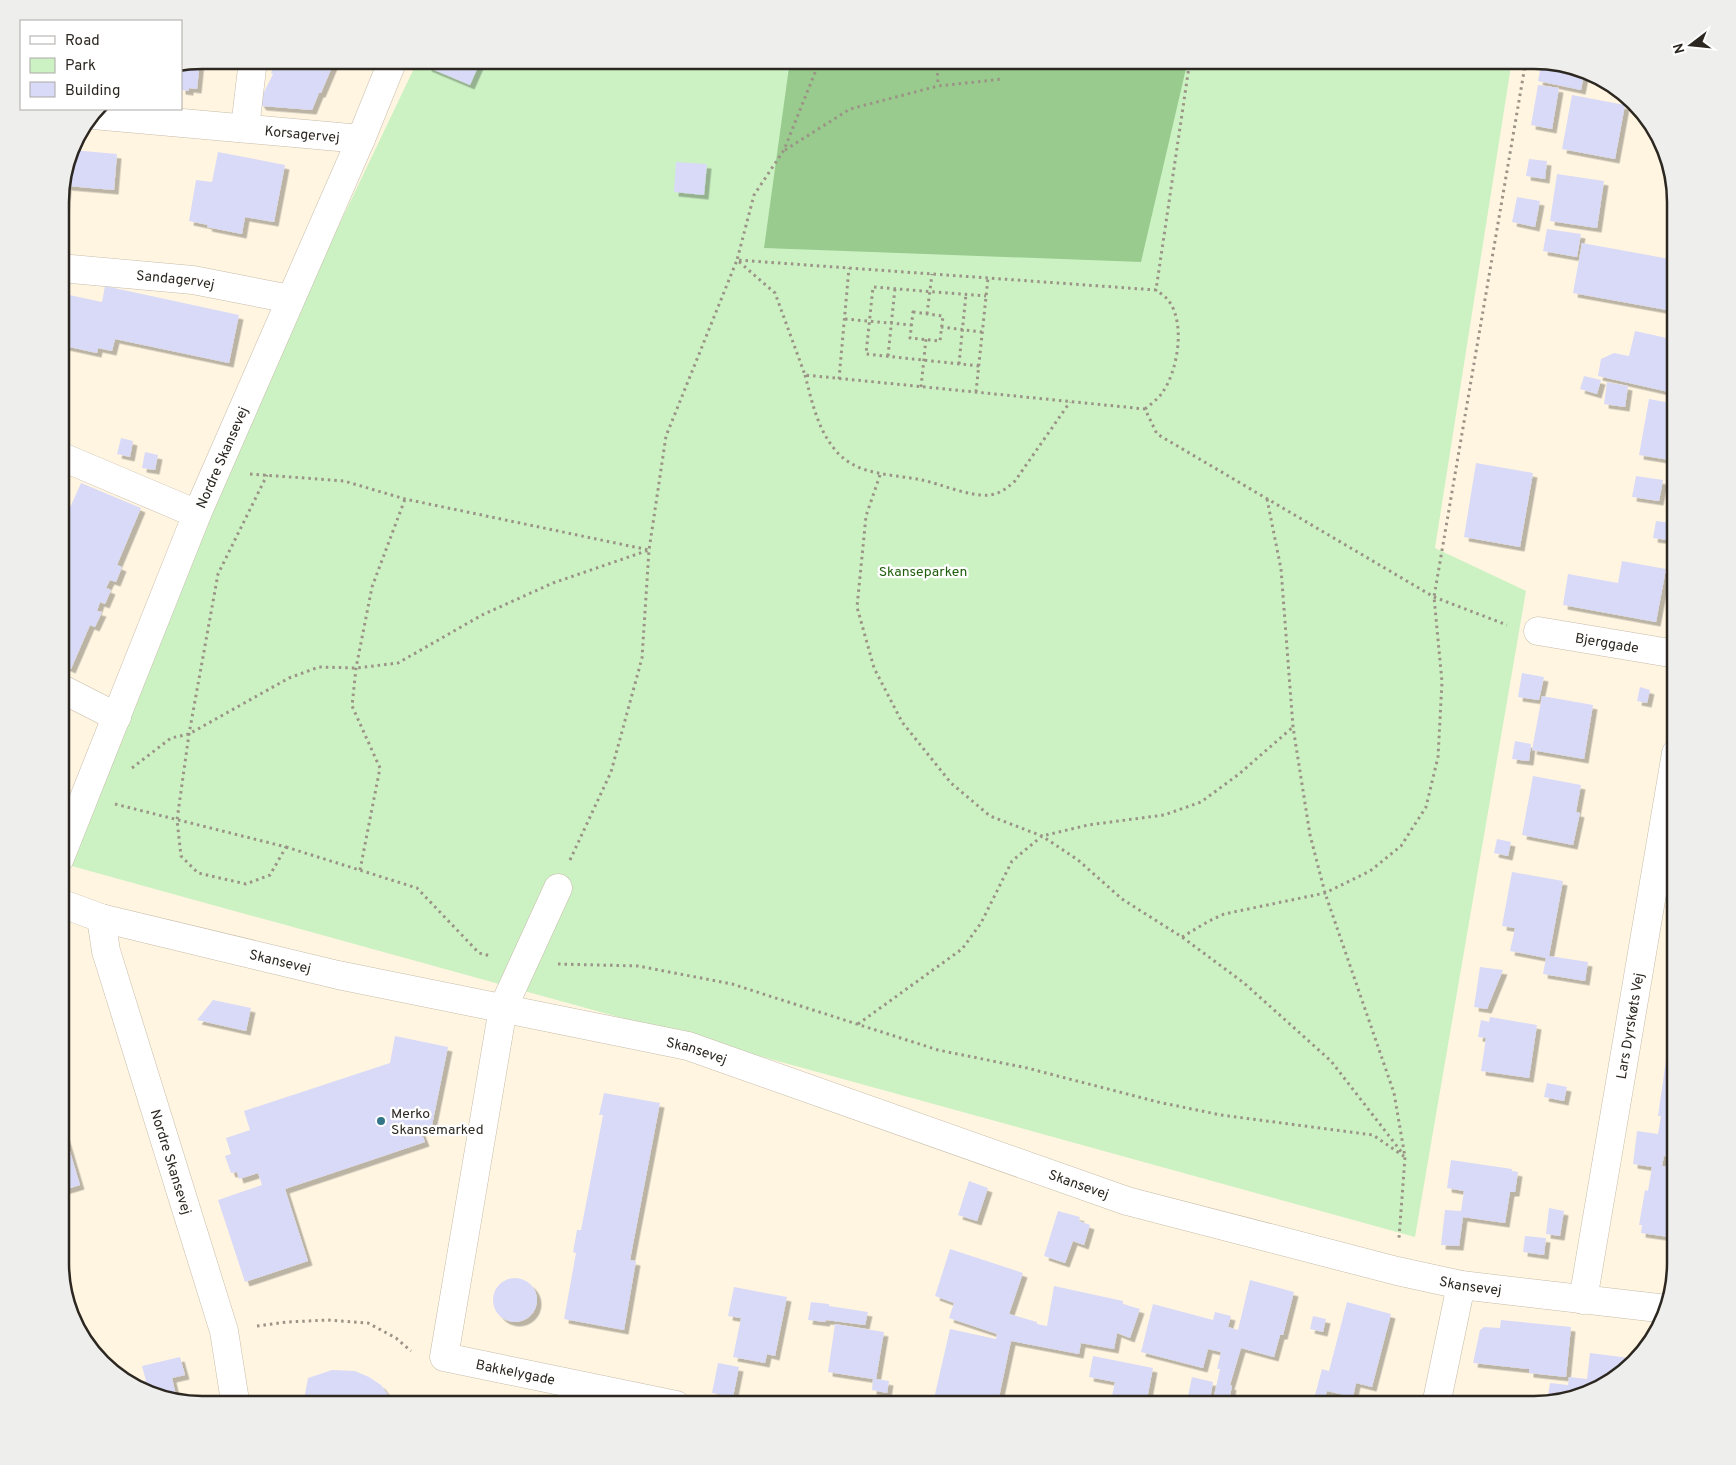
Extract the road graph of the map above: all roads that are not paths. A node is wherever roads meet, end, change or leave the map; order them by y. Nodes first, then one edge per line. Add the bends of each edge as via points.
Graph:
1 (252, 69) edge
2 (389, 69) edge
3 (101, 116) edge
4 (245, 128) junction
5 (361, 139) junction
6 (69, 269) edge
7 (290, 299) junction
8 (69, 460) edge
9 (197, 514) junction
10 (1538, 632) dead end
11 (1667, 653) edge
12 (69, 693) edge
13 (117, 717) junction
14 (1667, 806) edge
15 (69, 836) edge
16 (558, 888) road end
17 (69, 906) edge
18 (101, 918) junction
19 (503, 1008) junction
20 (1461, 1285) junction
21 (1583, 1300) junction
22 (1659, 1308) edge
23 (233, 1396) edge
24 (632, 1396) edge
25 (1438, 1396) edge

1 - 4 street
2 - 5 street, Nordre Skansevej
3 - 4 street, Korsagervej
4 - 5 street, Korsagervej
5 - 7 street, Nordre Skansevej
6 - 7 street, Sandagervej via 192,280
7 - 9 street, Nordre Skansevej
8 - 9 street
9 - 13 street, Nordre Skansevej
10 - 11 street, Bjerggade
12 - 13 street
13 - 15 street, Nordre Skansevej
14 - 21 street, Lars Dyrskøts Vej
16 - 19 street
17 - 18 street, Skansevej
18 - 19 street, Skansevej via 338,975
18 - 23 street, Nordre Skansevej via 106,951 224,1332
19 - 20 street, Skansevej via 688,1046 1126,1201
19 - 24 street, Bakkelygade via 444,1357
20 - 21 street, Skansevej
20 - 25 street
21 - 22 street, Skansevej

